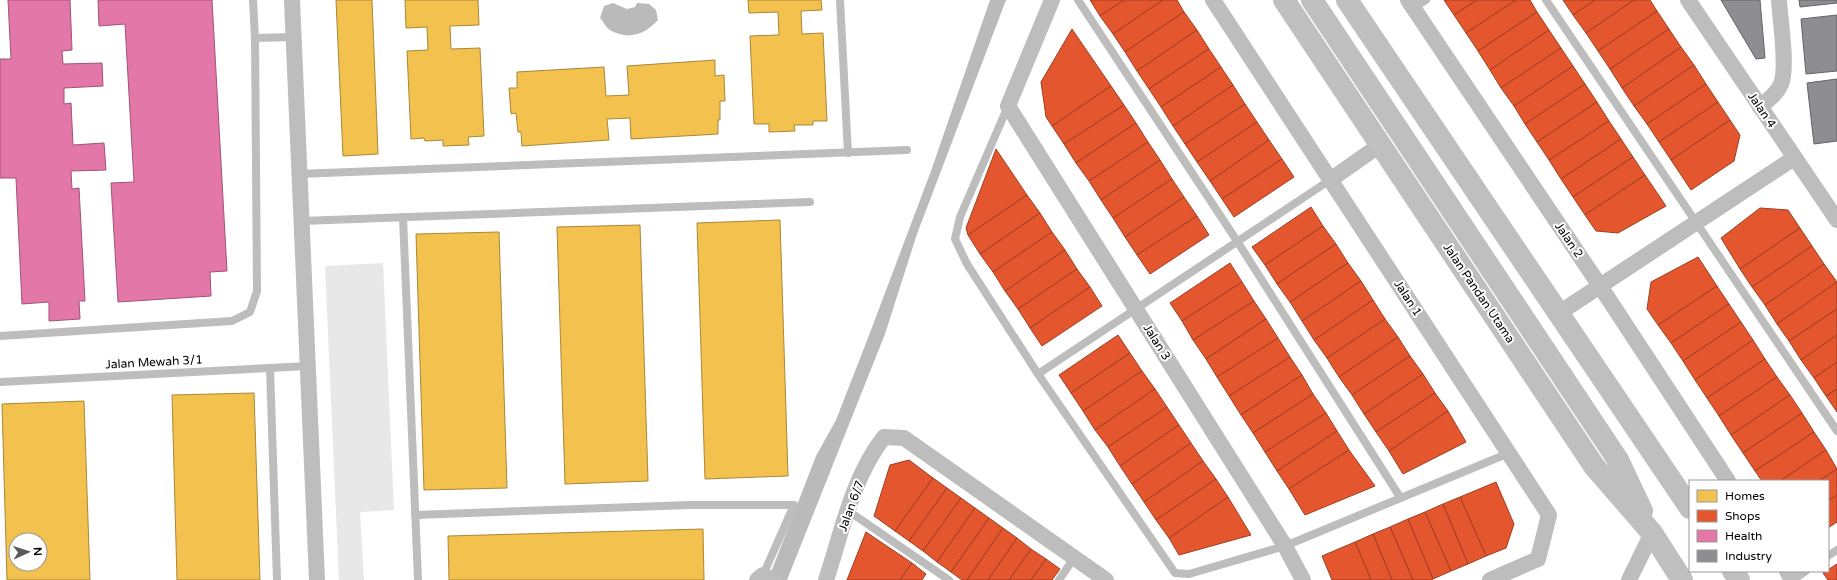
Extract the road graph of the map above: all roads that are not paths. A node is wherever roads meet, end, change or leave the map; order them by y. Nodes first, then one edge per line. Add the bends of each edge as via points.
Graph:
1 (253, 0) edge
2 (292, 0) edge
3 (840, 0) edge
4 (1052, 0) edge
5 (1078, 0) edge
6 (1213, 0) edge
7 (1284, 0) edge
8 (1312, 0) edge
9 (1347, 0) edge
10 (1546, 0) edge
11 (1688, 0) edge
12 (1779, 0) edge
13 (1416, 3) edge
14 (294, 37) junction
15 (255, 38) junction
16 (1008, 106) junction
17 (1760, 107) junction
18 (1380, 145) junction
19 (907, 150) dead end
20 (848, 152) junction
21 (1794, 158) junction
22 (299, 174) junction
23 (1330, 180) junction
24 (810, 202) dead end
25 (403, 217) junction
26 (1837, 220) edge
27 (302, 221) junction
28 (1696, 222) junction
29 (1238, 241) junction
30 (1600, 286) junction
31 (1136, 309) junction
32 (1559, 313) junction
33 (0, 336) edge
34 (309, 366) junction
35 (270, 368) junction
36 (1038, 374) junction
37 (0, 382) edge
38 (1837, 431) edge
39 (1508, 453) junction
40 (1727, 480) edge
41 (1400, 497) junction
42 (1689, 507) edge
43 (847, 510) junction
44 (415, 515) junction
45 (1652, 533) junction
46 (1285, 546) junction
47 (1074, 558) junction
48 (1787, 572) edge
49 (1805, 572) edge
50 (765, 578) edge
51 (277, 580) edge
52 (317, 580) edge
53 (418, 580) edge
54 (826, 580) edge
55 (949, 580) edge
56 (1059, 580) edge
57 (1106, 580) edge
58 (1303, 580) edge
59 (1490, 580) edge
60 (1629, 580) edge
61 (1682, 580) edge
62 (1793, 580) edge

1 - 15 lane
2 - 14 street
3 - 20 lane
4 - 16 street
5 - 29 lane
6 - 23 street, Jalan 1
7 - 18 main road, Jalan Pandan Utama
8 - 45 main road via 1618,460
9 - 32 main road
10 - 28 lane
11 - 17 street, Jalan 4
12 - 17 street via 1784,69 1782,82 1776,93
13 - 30 street, Jalan 2
14 - 15 lane
14 - 22 street
15 - 33 lane via 257,291 250,312 232,321
16 - 31 street, Jalan 3
16 - 36 lane via 960,217 955,239 967,264
17 - 21 street, Jalan 4
18 - 23 street
18 - 45 main road, Jalan Pandan Utama via 1594,466
19 - 20 lane
20 - 22 lane
21 - 26 street, Jalan 4
21 - 28 street
22 - 27 street
23 - 29 lane
23 - 39 street, Jalan 1
24 - 25 lane
25 - 27 lane
25 - 44 lane
27 - 34 street
28 - 30 street
28 - 38 lane
29 - 31 lane
29 - 41 lane
30 - 32 street
30 - 40 street, Jalan 2
31 - 36 lane
31 - 46 street, Jalan 3
32 - 42 main road
34 - 35 lane, Jalan Mewah 3/1
34 - 52 street
35 - 37 lane, Jalan Mewah 3/1
35 - 51 lane
36 - 46 lane via 1175,573 1189,574
39 - 41 lane
39 - 59 street, Jalan 1 via 1549,515 1538,559
41 - 46 lane
43 - 47 street, Jalan 6/7 via 871,454 884,437 904,438
43 - 54 street, Jalan 6/7
43 - 55 lane
44 - 50 lane via 690,505 794,505
44 - 53 lane
45 - 60 street
45 - 61 main road, Jalan Pandan Utama
46 - 58 street, Jalan 3
47 - 56 lane
47 - 57 street
48 - 62 street
49 - 62 lane

